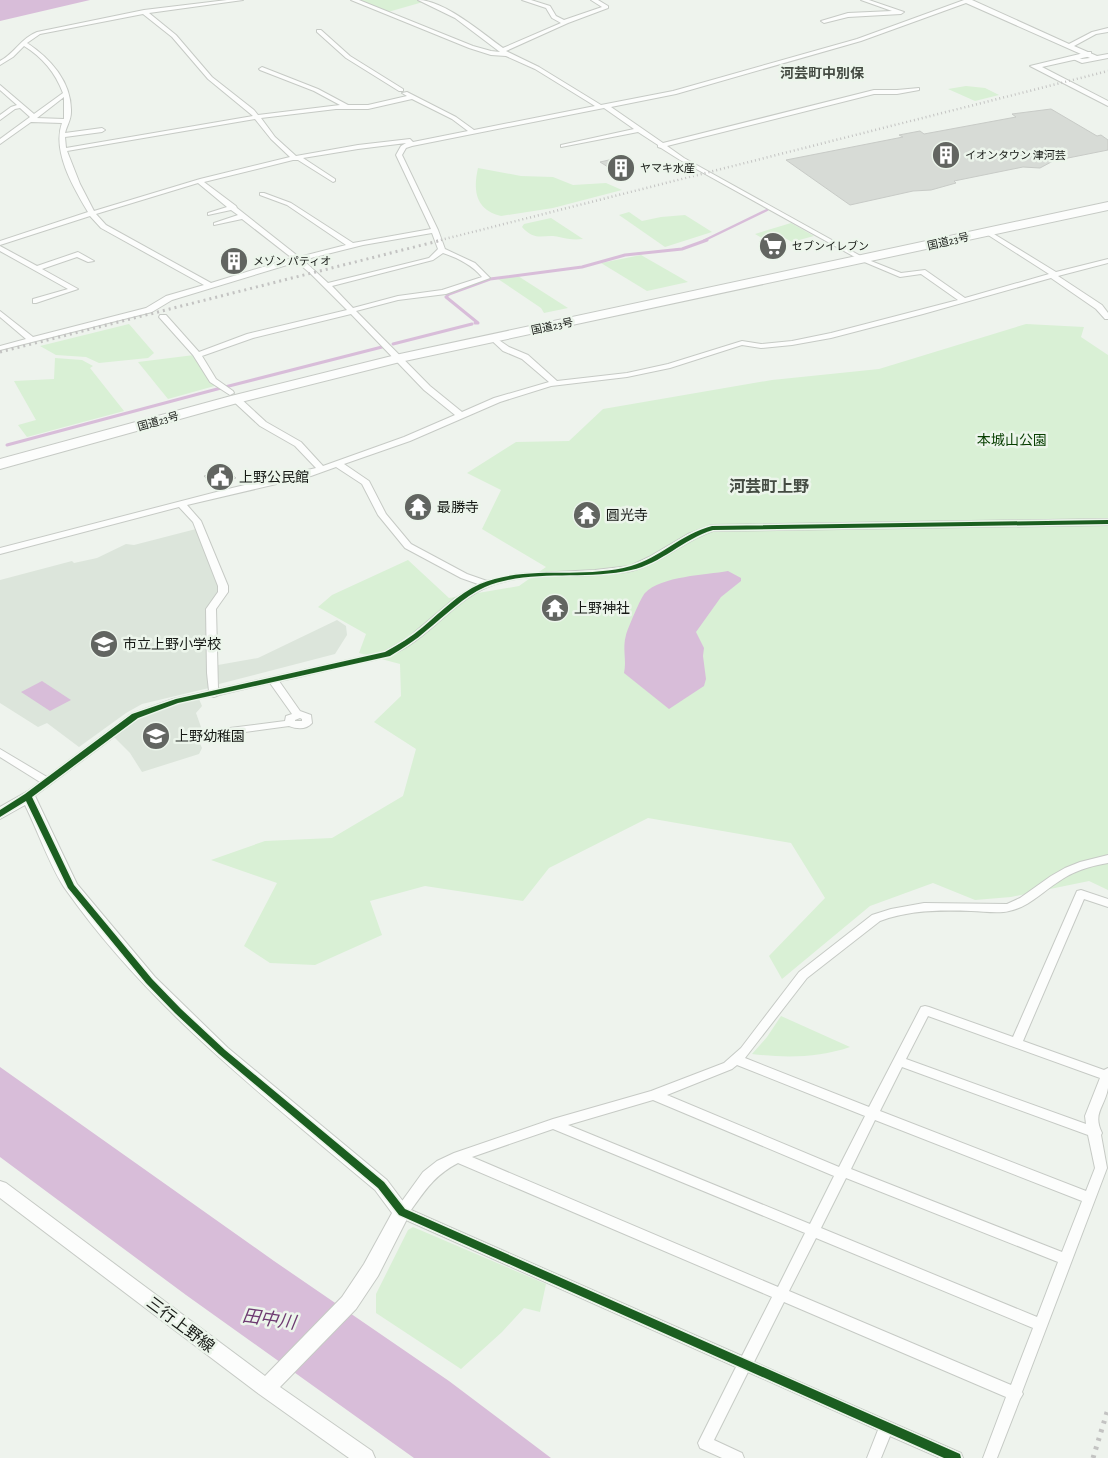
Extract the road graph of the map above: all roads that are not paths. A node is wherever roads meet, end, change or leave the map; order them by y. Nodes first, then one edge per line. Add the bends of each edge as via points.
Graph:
1 (240, 0) edge
2 (354, 0) edge
3 (421, 0) edge
4 (525, 0) edge
5 (594, 0) edge
6 (864, 0) edge
7 (968, 0) edge
8 (144, 12) junction
9 (901, 12) junction
10 (920, 18) junction
11 (824, 21) dead end
12 (565, 22) junction
13 (1108, 30) edge
14 (319, 31) dead end
15 (23, 43) junction
16 (1070, 46) junction
17 (505, 52) junction
18 (1092, 56) junction
19 (1108, 56) edge
20 (0, 63) edge
21 (262, 69) dead end
22 (917, 89) dead end
23 (2, 90) edge
24 (66, 93) junction
25 (411, 97) junction
26 (1108, 104) edge
27 (21, 106) junction
28 (346, 106) junction
29 (602, 107) junction
30 (13, 108) junction
31 (0, 112) edge
32 (258, 117) junction
33 (0, 118) edge
34 (32, 118) junction
35 (67, 121) junction
36 (102, 130) dead end
37 (638, 130) junction
38 (472, 132) junction
39 (61, 136) junction
40 (429, 140) junction
41 (0, 142) edge
42 (564, 146) dead end
43 (660, 146) junction
44 (63, 150) junction
45 (298, 158) junction
46 (333, 180) dead end
47 (199, 181) junction
48 (262, 194) dead end
49 (1108, 199) edge
50 (1108, 206) edge
51 (234, 207) junction
52 (93, 213) junction
53 (210, 214) dead end
54 (244, 216) junction
55 (216, 224) dead end
56 (435, 230) junction
57 (987, 232) junction
58 (0, 243) edge
59 (352, 246) junction
60 (0, 248) edge
61 (442, 250) junction
62 (858, 257) junction
63 (298, 259) junction
64 (90, 261) dead end
65 (1108, 261) edge
66 (37, 268) junction
67 (1053, 275) junction
68 (328, 285) junction
69 (212, 286) junction
70 (963, 300) junction
71 (36, 301) dead end
72 (352, 310) junction
73 (0, 313) edge
74 (163, 317) dead end
75 (1108, 317) edge
76 (493, 338) junction
77 (31, 340) junction
78 (0, 348) edge
79 (197, 355) junction
80 (397, 355) junction
81 (556, 384) junction
82 (233, 396) junction
83 (462, 416) junction
84 (0, 455) edge
85 (0, 464) edge
86 (338, 464) junction
87 (321, 469) junction
88 (181, 504) junction
89 (1108, 522) edge
90 (0, 551) edge
91 (486, 584) junction
92 (274, 681) junction
93 (214, 694) junction
94 (296, 714) junction
95 (290, 724) junction
96 (230, 731) dead end
97 (0, 752) edge
98 (47, 782) junction
99 (28, 796) junction
100 (0, 814) edge
101 (1108, 859) edge
102 (1108, 903) edge
103 (1016, 1043) junction
104 (737, 1060) junction
105 (900, 1061) junction
106 (1107, 1074) edge
107 (654, 1095) junction
108 (874, 1114) junction
109 (553, 1124) junction
110 (1096, 1133) junction
111 (458, 1157) junction
112 (843, 1173) junction
113 (0, 1188) edge
114 (1089, 1198) junction
115 (402, 1212) junction
116 (814, 1231) junction
117 (1066, 1259) junction
118 (782, 1295) junction
119 (1041, 1325) junction
120 (745, 1365) junction
121 (271, 1382) junction
122 (1016, 1394) junction
123 (886, 1428) junction
124 (365, 1458) edge
125 (738, 1458) edge
126 (874, 1458) edge
127 (956, 1458) edge
128 (990, 1458) edge

1 - 8 street
2 - 17 street via 471,47 491,53
3 - 17 street via 457,17
4 - 12 street via 548,7 554,17
5 - 12 street via 606,7
6 - 9 street
7 - 10 street
7 - 16 street
8 - 15 street via 39,33
8 - 32 street via 174,36 210,78
9 - 10 street
9 - 11 street via 848,15
10 - 29 street via 850,43 690,89
12 - 17 street
13 - 16 street via 1094,33
14 - 25 street via 348,57
15 - 20 street via 12,56
15 - 24 street via 47,62
16 - 18 street
17 - 29 street
18 - 19 street
18 - 26 street via 1034,66
21 - 28 street via 316,90
22 - 43 street via 874,92
23 - 27 street
24 - 34 street
24 - 35 street via 69,103
25 - 28 street via 368,107
25 - 38 street via 454,118
27 - 30 street
27 - 34 street
28 - 32 street
29 - 37 street
29 - 38 street
30 - 31 street
30 - 33 street
32 - 44 street
32 - 45 street via 274,138
34 - 35 street
34 - 41 street
35 - 39 street
36 - 39 street
37 - 42 street
37 - 43 street
38 - 40 street
39 - 44 street
40 - 45 street via 342,149
40 - 56 street via 403,147 398,153
43 - 62 street
44 - 52 street via 77,186
45 - 46 street
45 - 47 street
47 - 51 street
47 - 52 street
48 - 59 street via 289,204
49 - 62 highway, 国道23号
50 - 57 highway, 国道23号
51 - 53 street
51 - 54 street
52 - 58 street
52 - 69 street via 99,222
54 - 55 street
54 - 63 street
56 - 59 street
56 - 61 street
57 - 62 highway, 国道23号
57 - 67 street
59 - 63 street
60 - 66 street
61 - 68 street via 431,259
61 - 72 street via 481,271 486,278 444,292 398,298
62 - 70 street via 900,275 922,272
62 - 76 highway, 国道23号
62 - 80 highway, 国道23号
63 - 68 street
63 - 69 street
64 - 66 street via 78,254
65 - 67 street
66 - 71 street via 74,289
67 - 70 street
67 - 75 street
68 - 72 street
69 - 77 street via 169,298 149,310
70 - 81 street via 816,338 762,347 742,343 670,366
72 - 79 street via 250,336
72 - 80 street
73 - 77 street
74 - 79 street
76 - 80 highway, 国道23号
76 - 81 street via 525,358
77 - 78 street
79 - 82 street via 213,380
80 - 82 highway, 国道23号
80 - 83 street via 436,396
81 - 83 street via 498,400
82 - 84 highway, 国道23号
82 - 85 highway, 国道23号
82 - 87 street via 262,424 298,444
83 - 86 street via 407,440
86 - 87 street
86 - 91 street via 366,483 382,515 408,546
87 - 88 street
88 - 90 street
88 - 93 street via 197,520 223,586 223,592 211,609 210,666
89 - 91 street via 712,528 692,534 648,562 629,569 531,576
91 - 92 street via 457,601 426,630 395,651
92 - 93 street
92 - 94 street
93 - 98 street via 165,704 135,716
94 - 95 street via 290,718
94 - 95 street via 308,717 307,727
95 - 96 street
97 - 98 street
98 - 99 street
99 - 100 street
99 - 115 street via 71,886 149,981 222,1052 381,1185
101 - 104 street via 1069,869 1044,885 1027,902 1017,906 926,907 887,913 876,918 803,976
102 - 103 street via 1081,894
103 - 105 street via 925,1010
103 - 106 street
104 - 107 street via 719,1071
104 - 108 street
105 - 108 street
105 - 110 street
106 - 110 street via 1091,1116
107 - 109 street
107 - 112 street
108 - 112 street
108 - 114 street
109 - 111 street
109 - 116 street
110 - 114 street via 1102,1168
111 - 115 street via 428,1176
111 - 118 street
112 - 116 street
112 - 117 street
113 - 121 street, 三行上野線
114 - 117 street
115 - 120 street
115 - 121 street via 371,1270 346,1306
116 - 118 street
116 - 119 street
117 - 119 street
118 - 120 street
118 - 122 street
119 - 122 street
120 - 123 street
120 - 125 street via 705,1443
121 - 124 street, 三行上野線
122 - 128 street
123 - 126 street
123 - 127 street

